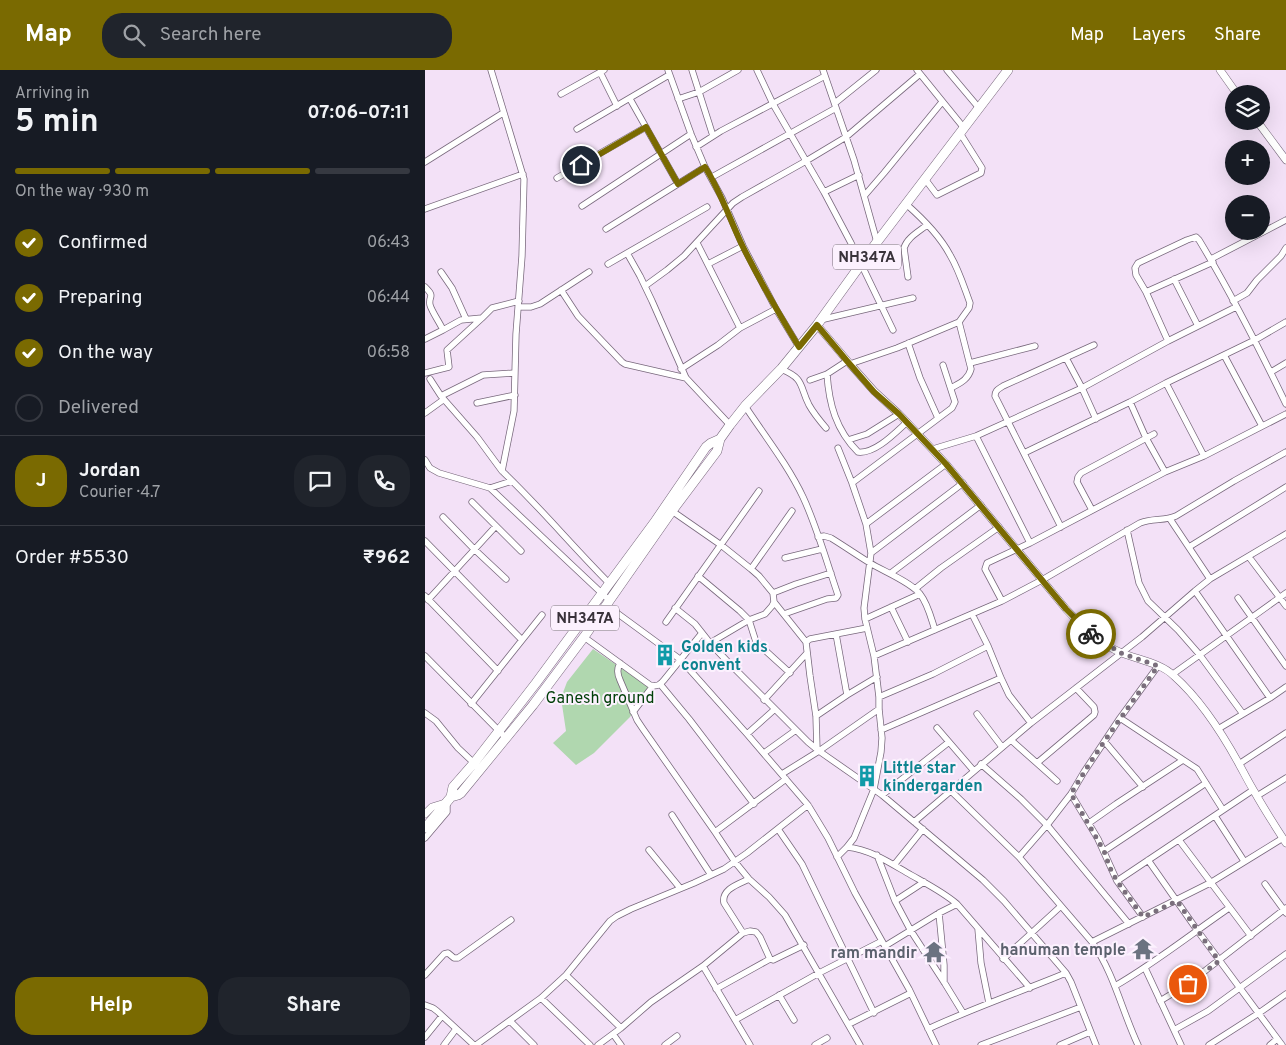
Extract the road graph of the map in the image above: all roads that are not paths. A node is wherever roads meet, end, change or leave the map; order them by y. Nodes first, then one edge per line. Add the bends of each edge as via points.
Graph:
1 (491, 70) edge
2 (692, 70) edge
3 (738, 70) edge
4 (757, 70) edge
5 (947, 70) edge
6 (1008, 70) edge
7 (1220, 70) edge
8 (602, 71) edge
9 (873, 71) edge
10 (669, 72) edge
11 (730, 72) edge
12 (919, 72) edge
13 (824, 73) edge
14 (1231, 85) edge
15 (699, 92) junction
16 (561, 94) dead end
17 (630, 99) junction
18 (678, 99) junction
19 (942, 102) junction
20 (773, 104) junction
21 (617, 106) junction
22 (835, 106) junction
23 (979, 108) junction
24 (503, 113) junction
25 (646, 127) junction
26 (577, 129) dead end
27 (962, 130) junction
28 (1264, 130) edge
29 (691, 134) junction
30 (790, 134) junction
31 (713, 136) junction
32 (846, 137) junction
33 (696, 147) junction
34 (661, 153) junction
35 (1286, 160) edge
36 (806, 161) junction
37 (425, 162) edge
38 (705, 167) junction
39 (523, 174) junction
40 (859, 175) junction
41 (712, 177) junction
42 (557, 178) dead end
43 (925, 179) junction
44 (678, 184) junction
45 (824, 192) junction
46 (865, 195) junction
47 (906, 204) junction
48 (582, 206) dead end
49 (707, 207) dead end
50 (425, 209) edge
51 (727, 210) junction
52 (1286, 220) edge
53 (927, 225) junction
54 (606, 228) dead end
55 (697, 242) junction
56 (877, 242) junction
57 (743, 246) junction
58 (1286, 248) edge
59 (627, 253) junction
60 (1212, 260) junction
61 (608, 264) dead end
62 (708, 264) junction
63 (862, 264) junction
64 (441, 272) dead end
65 (589, 272) dead end
66 (909, 277) dead end
67 (1174, 279) junction
68 (645, 286) junction
69 (425, 287) edge
70 (561, 290) junction
71 (1146, 292) junction
72 (913, 298) dead end
73 (519, 304) junction
74 (1235, 304) junction
75 (881, 306) junction
76 (776, 309) junction
77 (482, 318) junction
78 (466, 319) junction
79 (959, 322) junction
80 (1286, 322) edge
81 (819, 323) junction
82 (1198, 326) junction
83 (740, 328) junction
84 (443, 330) junction
85 (893, 330) dead end
86 (425, 339) edge
87 (1255, 340) junction
88 (1168, 341) junction
89 (908, 343) junction
90 (1094, 345) dead end
91 (1035, 346) dead end
92 (799, 347) junction
93 (1224, 355) junction
94 (1066, 358) junction
95 (848, 363) junction
96 (970, 363) junction
97 (1286, 363) edge
98 (943, 365) dead end
99 (681, 369) junction
100 (781, 369) junction
101 (1271, 372) junction
102 (425, 373) edge
103 (515, 373) junction
104 (827, 374) junction
105 (686, 378) junction
106 (430, 379) dead end
107 (810, 380) dead end
108 (1166, 383) junction
109 (951, 388) junction
110 (1082, 388) junction
111 (1286, 388) edge
112 (1280, 391) junction
113 (515, 395) junction
114 (442, 398) junction
115 (1130, 402) junction
116 (477, 403) dead end
117 (1286, 404) edge
118 (745, 406) junction
119 (425, 413) edge
120 (899, 414) junction
121 (1286, 414) edge
122 (938, 418) junction
123 (1096, 419) junction
124 (1008, 421) junction
125 (907, 422) junction
126 (730, 425) junction
127 (1262, 426) junction
128 (826, 428) dead end
129 (918, 433) junction
130 (1153, 434) dead end
131 (976, 436) junction
132 (1146, 438) junction
133 (720, 439) junction
134 (848, 440) junction
135 (838, 448) dead end
136 (933, 449) junction
137 (1286, 452) edge
138 (1025, 453) junction
139 (1204, 456) junction
140 (425, 460) edge
141 (946, 464) junction
142 (428, 467) edge
143 (502, 471) junction
144 (1165, 472) junction
145 (512, 481) junction
146 (852, 483) junction
147 (963, 483) junction
148 (1286, 487) edge
149 (490, 488) junction
150 (759, 491) dead end
151 (472, 502) dead end
152 (981, 505) junction
153 (1092, 510) junction
154 (672, 511) junction
155 (792, 511) dead end
156 (443, 517) dead end
157 (1170, 518) junction
158 (866, 524) junction
159 (496, 526) junction
160 (999, 527) junction
161 (1061, 527) junction
162 (1127, 530) junction
163 (1286, 534) edge
164 (819, 537) junction
165 (425, 541) edge
166 (1030, 543) junction
167 (721, 545) junction
168 (1189, 547) junction
169 (474, 549) junction
170 (822, 549) junction
171 (1016, 550) junction
172 (521, 551) dead end
173 (871, 553) junction
174 (1249, 557) junction
175 (785, 558) dead end
176 (870, 563) junction
177 (751, 569) junction
178 (454, 572) junction
179 (831, 573) junction
180 (891, 574) junction
181 (699, 576) junction
182 (506, 579) dead end
183 (1210, 579) junction
184 (1042, 580) junction
185 (610, 584) junction
186 (918, 591) junction
187 (1195, 591) junction
188 (773, 593) junction
189 (1286, 593) edge
190 (602, 594) junction
191 (427, 598) edge
192 (1238, 598) dead end
193 (1279, 598) junction
194 (1002, 601) junction
195 (774, 602) junction
196 (608, 603) junction
197 (1286, 606) edge
198 (891, 607) junction
199 (675, 608) junction
200 (784, 614) junction
201 (972, 614) junction
202 (542, 615) dead end
203 (1165, 616) junction
204 (1252, 618) junction
205 (865, 619) junction
206 (749, 620) junction
207 (666, 622) dead end
208 (867, 628) junction
209 (935, 630) junction
210 (703, 634) junction
211 (836, 634) junction
212 (1226, 636) junction
213 (585, 637) junction
214 (522, 640) junction
215 (806, 642) junction
216 (908, 642) junction
217 (710, 643) junction
218 (988, 646) junction
219 (807, 653) junction
220 (1121, 653) junction
221 (1199, 654) junction
222 (425, 656) edge
223 (874, 656) junction
224 (681, 660) junction
225 (620, 663) junction
226 (1158, 666) junction
227 (1286, 666) edge
228 (498, 671) junction
229 (790, 672) junction
230 (1173, 674) junction
231 (877, 678) junction
232 (1001, 678) junction
233 (660, 684) junction
234 (653, 686) junction
235 (1076, 688) junction
236 (1286, 688) edge
237 (847, 695) junction
238 (879, 697) junction
239 (1270, 698) junction
240 (764, 700) junction
241 (471, 704) junction
242 (775, 709) junction
243 (879, 709) junction
244 (633, 712) junction
245 (425, 713) edge
246 (977, 714) dead end
247 (1243, 714) junction
248 (816, 716) junction
249 (1120, 718) junction
250 (1031, 723) junction
251 (937, 728) dead end
252 (1218, 729) junction
253 (796, 730) junction
254 (881, 730) junction
255 (1286, 733) edge
256 (747, 734) junction
257 (502, 735) junction
258 (1011, 740) junction
259 (949, 742) junction
260 (1105, 742) junction
261 (1002, 747) junction
262 (818, 750) junction
263 (764, 754) junction
264 (1183, 760) junction
265 (474, 763) junction
266 (1037, 763) junction
267 (981, 764) junction
268 (1239, 764) junction
269 (974, 771) junction
270 (782, 774) junction
271 (786, 779) junction
272 (1286, 779) edge
273 (1057, 781) dead end
274 (1206, 783) junction
275 (1143, 787) junction
276 (874, 789) junction
277 (950, 790) junction
278 (1255, 793) junction
279 (1071, 794) junction
280 (881, 795) junction
281 (447, 802) junction
282 (754, 804) junction
283 (808, 805) junction
284 (1223, 810) junction
285 (425, 814) edge
286 (672, 815) dead end
287 (1215, 816) junction
288 (914, 822) junction
289 (1089, 823) junction
290 (1047, 825) junction
291 (425, 828) edge
292 (778, 829) junction
293 (923, 829) junction
294 (715, 832) junction
295 (425, 838) edge
296 (1179, 840) junction
297 (1285, 841) edge
298 (847, 847) junction
299 (649, 850) dead end
300 (1104, 851) junction
301 (877, 855) junction
302 (837, 857) junction
303 (1019, 857) junction
304 (1148, 860) junction
305 (1244, 861) junction
306 (735, 862) junction
307 (894, 865) junction
308 (711, 875) junction
309 (749, 879) junction
310 (1117, 881) junction
311 (924, 882) junction
312 (1210, 883) junction
313 (1265, 884) dead end
314 (680, 888) junction
315 (895, 901) junction
316 (1177, 901) junction
317 (957, 904) junction
318 (1061, 906) junction
319 (1229, 908) junction
320 (1285, 910) edge
321 (939, 913) junction
322 (1143, 917) junction
323 (511, 920) dead end
324 (1129, 924) junction
325 (978, 930) junction
326 (1197, 930) junction
327 (911, 931) junction
328 (1032, 932) junction
329 (743, 933) junction
330 (1251, 936) junction
331 (1093, 942) junction
332 (883, 944) junction
333 (803, 945) junction
334 (1286, 954) edge
335 (770, 959) junction
336 (847, 959) junction
337 (1003, 959) junction
338 (1219, 961) junction
339 (703, 966) junction
340 (1145, 968) junction
341 (819, 973) junction
342 (1066, 973) junction
343 (425, 975) edge
344 (566, 975) junction
345 (944, 982) junction
346 (1115, 986) junction
347 (1030, 988) junction
348 (1240, 988) junction
349 (716, 989) junction
350 (911, 993) junction
351 (1286, 994) edge
352 (779, 995) junction
353 (541, 998) junction
354 (1160, 1001) junction
355 (989, 1003) junction
356 (425, 1006) edge
357 (1081, 1007) junction
358 (874, 1013) junction
359 (963, 1013) junction
360 (1259, 1013) junction
361 (442, 1016) junction
362 (735, 1020) junction
363 (794, 1020) dead end
364 (510, 1021) junction
365 (849, 1024) junction
366 (621, 1028) junction
367 (456, 1029) junction
368 (928, 1029) junction
369 (1174, 1030) junction
370 (1090, 1032) junction
371 (613, 1034) junction
372 (677, 1036) dead end
373 (425, 1037) edge
374 (827, 1038) dead end
375 (1277, 1039) junction
376 (444, 1045) edge
377 (475, 1045) edge
378 (535, 1045) edge
379 (590, 1045) edge
380 (598, 1045) edge
381 (621, 1045) edge
382 (665, 1045) edge
383 (750, 1045) edge
384 (815, 1045) edge
385 (861, 1045) edge
386 (936, 1045) edge
387 (981, 1045) edge
388 (1060, 1045) edge
389 (1096, 1045) edge
390 (1137, 1045) edge
391 (1181, 1045) edge
392 (1211, 1045) edge
393 (1270, 1045) edge
394 (1282, 1045) edge

1 - 24 street
2 - 15 street
3 - 11 street
4 - 20 street
5 - 23 street
6 - 23 highway, NH347A
7 - 14 street
8 - 16 street
8 - 21 street
9 - 22 street
10 - 17 street
10 - 18 street
11 - 15 street
12 - 19 street
12 - 32 street
13 - 20 street
13 - 22 street
15 - 18 street
15 - 31 street
17 - 21 street
17 - 25 street
18 - 29 street
19 - 27 street
19 - 46 street
20 - 30 street
20 - 31 street
21 - 26 street
22 - 30 street
22 - 32 street
23 - 27 highway, NH347A
24 - 37 street
24 - 39 street
25 - 34 street
25 - 42 street
27 - 43 highway, NH347A
27 - 43 street via 982,168 981,172 937,195
28 - 35 street
29 - 33 street
29 - 34 street
30 - 36 street
30 - 41 street
31 - 33 street
32 - 36 street
32 - 40 street
33 - 38 street
34 - 44 street
34 - 48 street
36 - 45 street
36 - 51 street via 742,197
38 - 41 street
38 - 44 street
39 - 50 street
39 - 73 street
40 - 45 street
40 - 46 street
41 - 51 street
43 - 47 highway, NH347A
44 - 54 street
45 - 63 street
46 - 56 street
47 - 53 street
47 - 56 highway, NH347A
49 - 59 street
51 - 55 street
51 - 57 street
52 - 60 street
53 - 66 street via 905,244
53 - 79 street via 951,257 970,303
55 - 62 street
55 - 68 street
56 - 63 highway, NH347A
57 - 62 street
57 - 76 street
58 - 74 street
59 - 61 street
59 - 68 street
60 - 67 street
60 - 71 street via 1197,238 1138,263 1135,271
60 - 74 street
62 - 83 street
63 - 75 street
63 - 81 highway, NH347A
64 - 78 street
65 - 70 street
67 - 71 street
67 - 82 street
68 - 99 street
69 - 84 street via 432,296 430,305
70 - 73 street via 540,304 531,307
70 - 105 street via 578,316 622,362
71 - 88 street
72 - 75 street
73 - 77 street via 492,308
73 - 103 street
74 - 82 street
74 - 87 street
75 - 81 street
75 - 85 street
76 - 83 street
76 - 92 street
77 - 78 street
77 - 102 street via 447,350 449,367
78 - 84 street
79 - 89 street
79 - 96 street
80 - 87 street
81 - 92 highway, NH347A
81 - 95 street
82 - 88 street
83 - 99 street
84 - 86 street
87 - 93 street
87 - 101 street
88 - 110 street
89 - 95 street
89 - 122 street
90 - 94 street
91 - 96 street
92 - 100 highway, NH347A
93 - 108 street
93 - 127 street
94 - 110 street
94 - 124 street via 996,391 995,396
95 - 104 street
95 - 120 street
96 - 109 street via 967,378
97 - 101 street
98 - 109 street
99 - 105 street
100 - 118 highway, NH347A
100 - 128 street via 797,378 812,410
101 - 112 street
103 - 113 street
103 - 114 street via 483,375
104 - 107 street
104 - 134 street via 830,401
105 - 126 street
106 - 114 street
108 - 115 street
108 - 139 street
109 - 122 street via 954,405
110 - 123 street
110 - 124 street
111 - 112 street
112 - 117 street
113 - 116 street
113 - 143 street
114 - 119 street
114 - 143 street
115 - 123 street
115 - 132 street
118 - 126 highway, NH347A
118 - 164 street via 802,495
120 - 125 street
120 - 134 street via 867,434
121 - 127 street
122 - 129 street
123 - 138 street
124 - 131 street
124 - 138 street
125 - 129 street
125 - 134 street via 884,442 865,452 858,452
126 - 133 highway, NH347A
127 - 139 street
129 - 136 street
129 - 146 street
130 - 132 street
131 - 136 street
131 - 166 street
132 - 144 street
132 - 153 street via 1086,469 1078,477 1077,482
133 - 154 highway, NH347A via 717,451
133 - 185 highway, NH347A via 706,446
135 - 146 street
136 - 141 street
137 - 157 street
138 - 161 street
139 - 144 street
140 - 142 street
141 - 147 street
141 - 158 street
142 - 149 street
143 - 145 street
144 - 153 street
145 - 149 street
145 - 185 street
146 - 158 street
147 - 152 street
147 - 173 street
148 - 168 street
149 - 190 street
150 - 167 street
151 - 159 street
152 - 160 street
152 - 180 street
153 - 161 street
154 - 167 street
154 - 196 highway, NH347A
155 - 177 street
156 - 169 street
157 - 162 street via 1148,520
157 - 168 street
158 - 173 street
159 - 169 street
159 - 172 street
160 - 171 street
160 - 186 street via 941,568
161 - 166 street
162 - 184 street
162 - 203 street via 1143,594
163 - 174 street
164 - 170 street
164 - 176 street via 831,538
165 - 178 street
166 - 171 street
167 - 177 street
167 - 181 street
168 - 183 street
169 - 178 street
169 - 182 street
170 - 175 street
170 - 179 street
171 - 184 street
171 - 194 street via 987,563 985,567
173 - 176 street
174 - 183 street
174 - 193 street
176 - 180 street
176 - 205 street
177 - 188 street
178 - 191 street
178 - 214 street
179 - 188 street
179 - 200 street via 838,596
180 - 186 street
181 - 199 street
181 - 206 street
183 - 187 street
184 - 194 street
184 - 220 street via 1086,630
185 - 190 highway, NH347A
186 - 198 street
186 - 209 street
187 - 203 street
187 - 212 street
188 - 195 street
189 - 193 street
190 - 196 street
190 - 257 highway, NH347A
191 - 228 street
192 - 204 street
193 - 197 street
193 - 204 street
194 - 201 street
195 - 200 street
195 - 206 street via 765,614
196 - 213 highway, NH347A
196 - 224 street
198 - 205 street
198 - 216 street
199 - 207 street
199 - 210 street
200 - 215 street
201 - 209 street
201 - 218 street
202 - 214 street
203 - 220 street
203 - 221 street
204 - 212 street
204 - 227 street
205 - 208 street
206 - 217 street
206 - 229 street via 756,642
208 - 211 street
208 - 223 street
209 - 216 street
210 - 217 street
210 - 224 street
211 - 215 street
211 - 237 street
212 - 221 street
212 - 239 street
213 - 225 street
213 - 257 highway, NH347A via 533,705
214 - 228 street
215 - 219 street
216 - 223 street
217 - 240 street
218 - 232 street
218 - 238 street
219 - 229 street
219 - 248 street
220 - 226 street
220 - 235 street
221 - 230 street
221 - 247 street
222 - 241 street
223 - 231 street
224 - 233 street
224 - 256 street
225 - 234 street
225 - 244 street via 617,674
226 - 230 street
226 - 249 street
228 - 241 street
229 - 240 street
230 - 252 street
231 - 237 street
231 - 238 street
232 - 250 street via 1009,695
232 - 254 street
233 - 234 street
233 - 282 street
234 - 244 street
235 - 250 street
235 - 266 street via 1094,707 1094,715
236 - 239 street
237 - 248 street
238 - 243 street
239 - 247 street
240 - 242 street
241 - 257 street
242 - 253 street
242 - 256 street
243 - 254 street
243 - 262 street
244 - 294 street
245 - 265 street
246 - 261 street
247 - 252 street
248 - 262 street
249 - 260 street
249 - 264 street
250 - 258 street
251 - 259 street
252 - 268 street
253 - 262 street
253 - 263 street
254 - 276 street via 881,752
255 - 268 street
256 - 263 street
257 - 265 highway, NH347A
257 - 281 highway, NH347A via 461,793
258 - 261 street
258 - 266 street
259 - 269 street
259 - 280 street
260 - 275 street
260 - 279 street
261 - 267 street
262 - 270 street
262 - 276 street
263 - 270 street
264 - 274 street via 1197,769
264 - 275 street
265 - 281 highway, NH347A via 451,788
266 - 273 street
267 - 269 street
267 - 290 street
268 - 278 street
269 - 277 street
270 - 271 street
271 - 282 street
271 - 283 street
272 - 278 street
274 - 284 street
274 - 300 street
275 - 289 street
276 - 280 street
276 - 298 street via 859,828
277 - 288 street
277 - 303 street
278 - 284 street
278 - 297 street
279 - 289 street
279 - 290 street
280 - 288 street
281 - 285 street via 432,807
281 - 291 highway, NH347A
281 - 295 street via 447,812
282 - 294 street
283 - 292 street
283 - 302 street
284 - 287 street
286 - 308 street
287 - 296 street
287 - 305 street
288 - 293 street
289 - 300 street
290 - 303 street
290 - 324 street
292 - 306 street
292 - 336 street via 802,864
293 - 307 street
293 - 328 street via 983,880
294 - 306 street
296 - 304 street
296 - 312 street
297 - 305 street
298 - 301 street
298 - 302 street
299 - 314 street
300 - 310 street
301 - 307 street
301 - 315 street
302 - 332 street
303 - 318 street
304 - 310 street
304 - 316 street
305 - 312 street
306 - 308 street
306 - 309 street
307 - 311 street
308 - 314 street
309 - 329 street via 723,896
309 - 333 street via 785,916
310 - 322 street
311 - 315 street
311 - 317 street
312 - 316 street
312 - 319 street
313 - 320 street
314 - 344 street via 617,916
315 - 327 street
316 - 322 street
316 - 326 street
317 - 321 street
317 - 325 street
318 - 328 street
318 - 331 street
319 - 326 street
319 - 330 street
320 - 330 street
321 - 327 street
321 - 345 street
322 - 324 street
323 - 343 street via 458,958 444,954
324 - 331 street
325 - 337 street
325 - 355 street
326 - 338 street
326 - 340 street
327 - 332 street
327 - 345 street
328 - 337 street
328 - 342 street
329 - 335 street via 756,932
329 - 339 street
330 - 338 street
331 - 346 street
332 - 336 street
332 - 350 street
333 - 335 street
333 - 341 street
334 - 348 street
335 - 349 street
336 - 341 street
336 - 358 street
337 - 347 street
338 - 348 street
338 - 354 street
339 - 349 street
339 - 366 street via 651,1002
340 - 346 street
340 - 354 street
341 - 352 street
341 - 365 street
342 - 347 street
342 - 357 street
344 - 353 street
344 - 366 street
345 - 359 street
346 - 390 street
347 - 355 street
348 - 360 street
348 - 369 street
349 - 362 street
350 - 358 street
350 - 368 street
351 - 360 street
352 - 362 street
352 - 363 street
353 - 364 street
353 - 379 street
354 - 369 street
355 - 359 street
356 - 361 street
357 - 370 street
357 - 387 street
358 - 365 street
359 - 368 street
360 - 375 street
360 - 392 street
361 - 367 street
361 - 373 street
362 - 383 street
364 - 377 street
364 - 378 street
365 - 385 street
366 - 371 street
367 - 376 street
367 - 377 street
368 - 386 street
369 - 391 street
370 - 388 street
370 - 389 street
371 - 380 street
371 - 381 street
372 - 382 street
374 - 384 street
375 - 393 street
375 - 394 street

